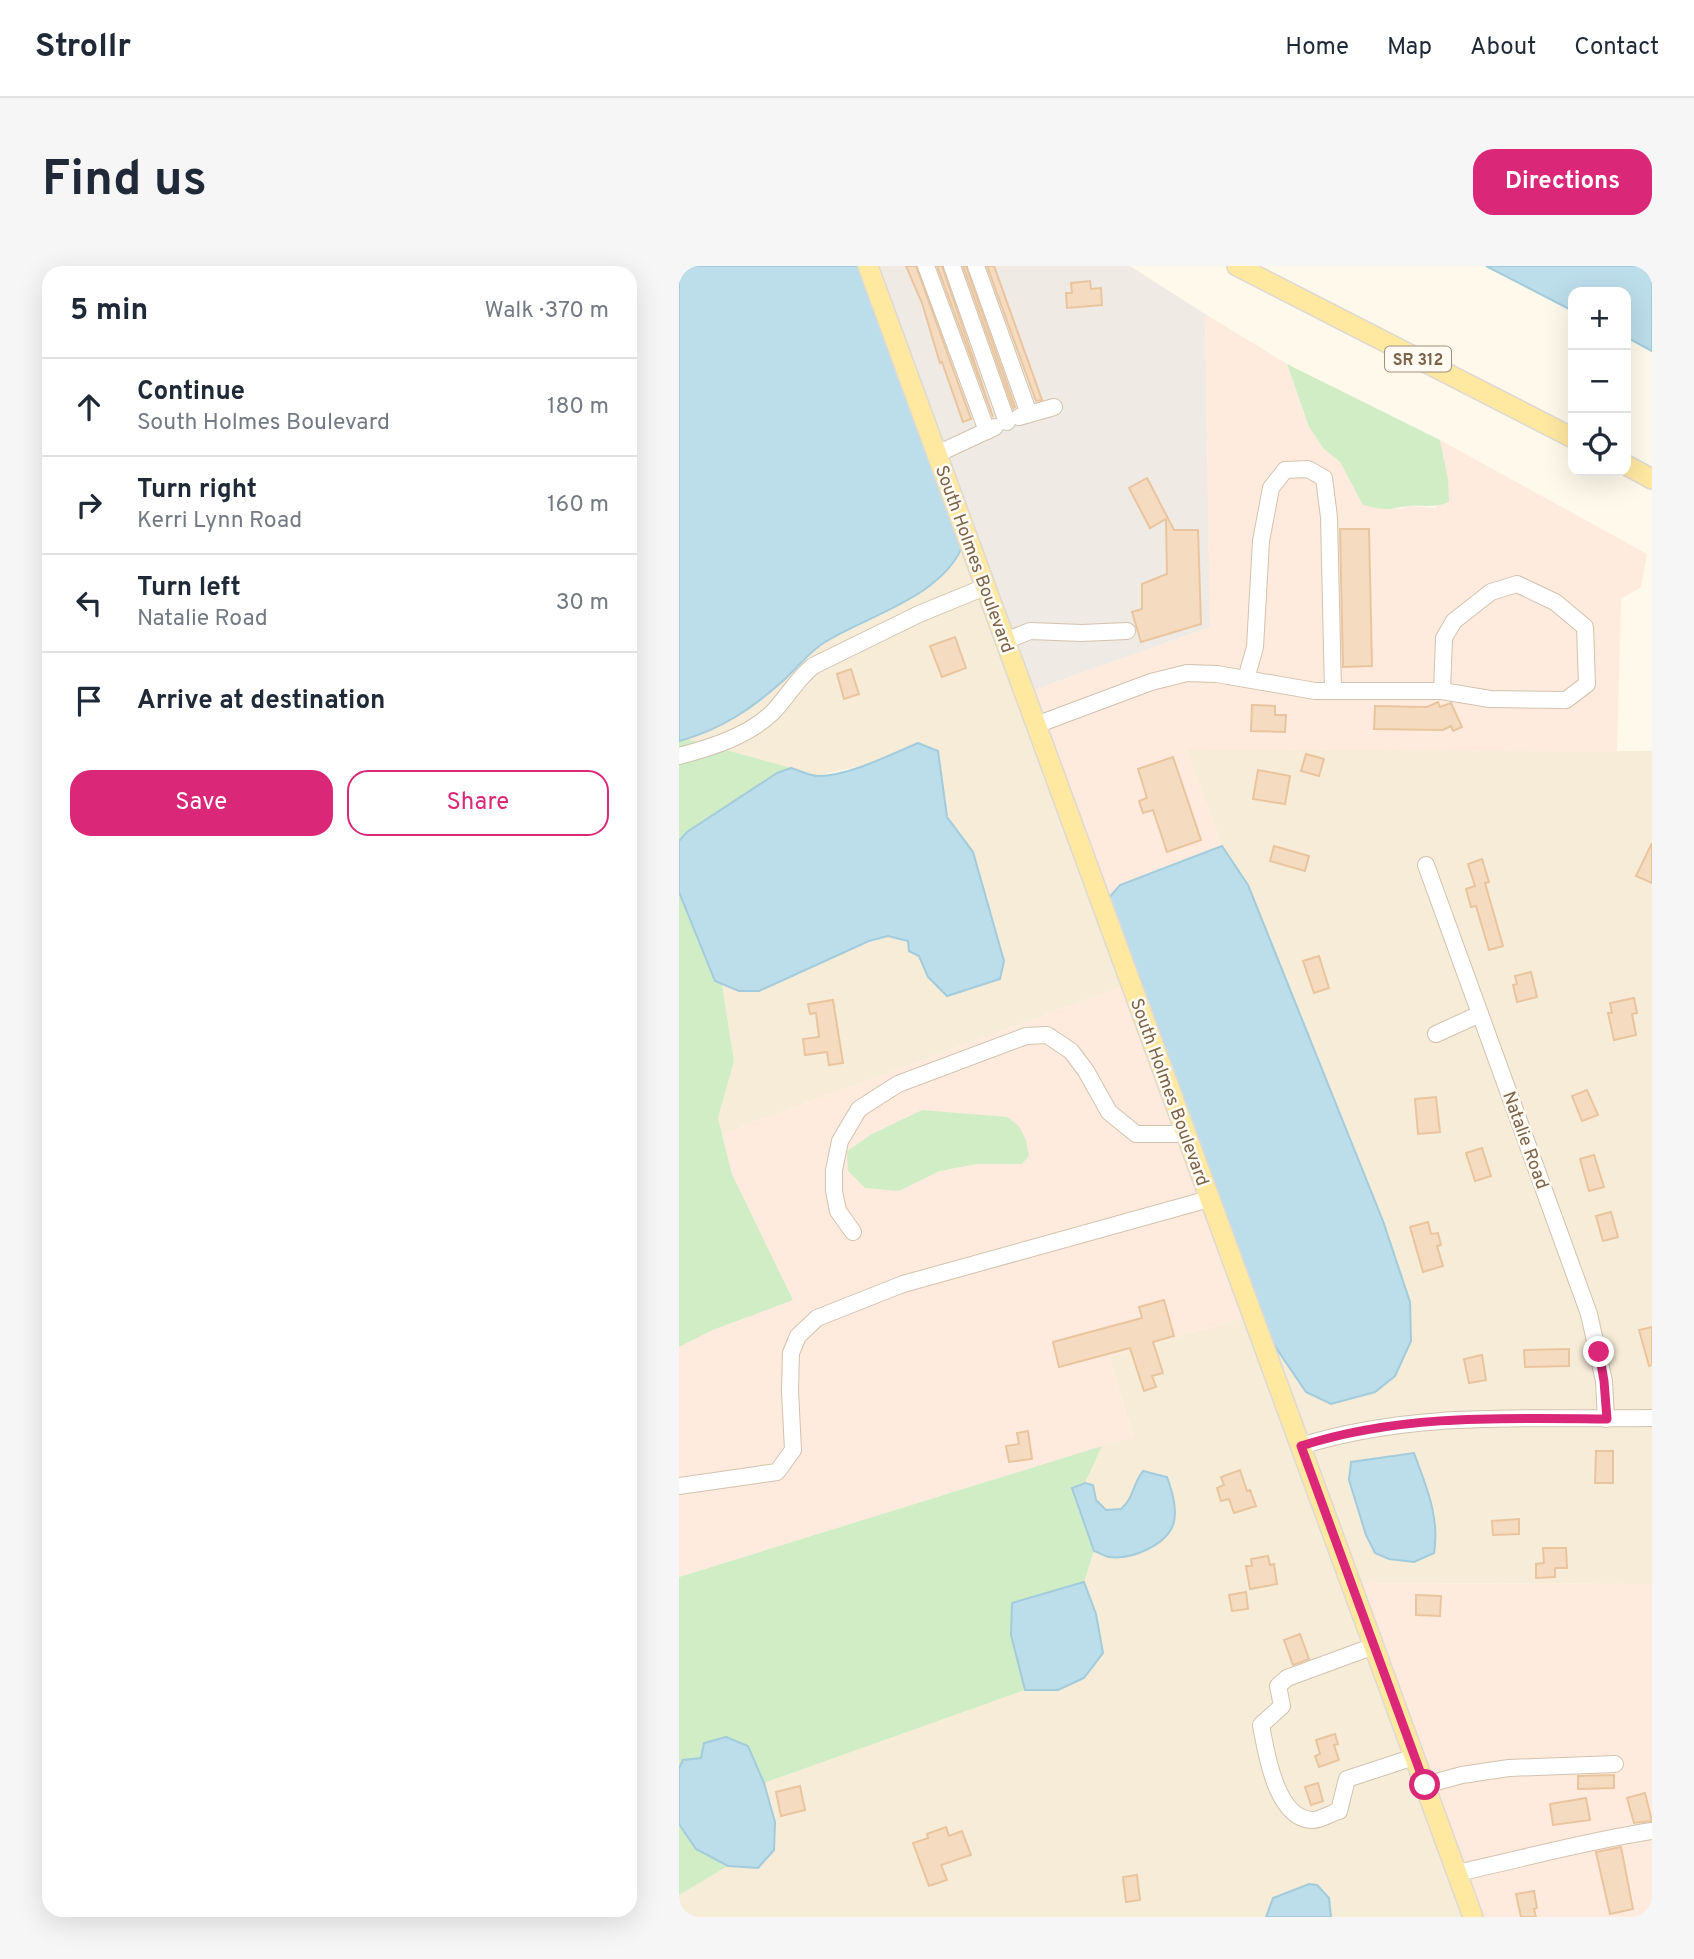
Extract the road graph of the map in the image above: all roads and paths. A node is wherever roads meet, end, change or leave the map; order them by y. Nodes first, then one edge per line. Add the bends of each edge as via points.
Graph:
1 (868, 266) edge
2 (926, 266) edge
3 (952, 266) edge
4 (976, 266) edge
5 (1237, 266) edge
6 (1265, 273) edge
7 (1054, 407) dead end
8 (1029, 414) junction
9 (1007, 422) junction
10 (987, 431) junction
11 (1568, 435) edge
12 (937, 454) junction
13 (1631, 468) edge
14 (1652, 479) edge
15 (985, 587) junction
16 (1127, 631) dead end
17 (1005, 641) junction
18 (1246, 679) junction
19 (1333, 691) junction
20 (1442, 691) junction
21 (1036, 724) junction
22 (679, 756) edge
23 (1426, 865) dead end
24 (1480, 1014) junction
25 (1436, 1034) dead end
26 (1185, 1134) junction
27 (1209, 1199) junction
28 (853, 1232) dead end
29 (1652, 1418) edge
30 (1607, 1419) junction
31 (1301, 1446) junction
32 (679, 1486) edge
33 (1374, 1646) junction
34 (1414, 1757) junction
35 (1615, 1763) dead end
36 (1425, 1785) junction
37 (1652, 1831) edge
38 (1457, 1873) junction
39 (1473, 1917) edge

1 - 12 main road, South Holmes Boulevard
2 - 10 street
3 - 9 street
4 - 8 street
5 - 6 main road, SR 312
6 - 11 main road, SR 312
7 - 8 street
8 - 9 street
9 - 10 street
10 - 12 street
12 - 15 main road, South Holmes Boulevard
13 - 14 main road
15 - 17 main road, South Holmes Boulevard
15 - 22 street via 813,666 760,723
16 - 17 street via 1030,631
17 - 21 main road, South Holmes Boulevard
18 - 19 street
18 - 19 street via 1255,647 1261,541 1271,488 1285,470 1308,468 1324,478 1329,517
18 - 21 street via 1200,672 1172,675
19 - 20 street
20 - 20 street via 1490,699 1566,700 1587,684 1585,626 1555,602 1517,584 1491,592 1454,621 1444,638
21 - 26 main road, South Holmes Boulevard
23 - 24 street, Natalie Road
24 - 25 street
24 - 30 street, Natalie Road via 1589,1314
26 - 27 main road, South Holmes Boulevard
26 - 28 street via 1136,1135 1109,1112 1071,1051 1047,1035 1026,1036 898,1084 859,1109 840,1141 834,1170 838,1211
27 - 31 main road, South Holmes Boulevard
27 - 32 street via 904,1284 817,1318 798,1336 791,1353 793,1450 777,1472
29 - 30 street
30 - 31 street via 1442,1420 1336,1434
31 - 33 main road, South Holmes Boulevard
33 - 34 main road, South Holmes Boulevard
33 - 34 street via 1287,1678 1277,1686 1282,1706 1261,1725 1272,1775 1284,1802 1299,1816 1314,1821 1339,1811 1347,1779
34 - 36 main road, South Holmes Boulevard
35 - 36 street via 1509,1768
36 - 38 main road, South Holmes Boulevard
37 - 38 street
38 - 39 main road, South Holmes Boulevard

